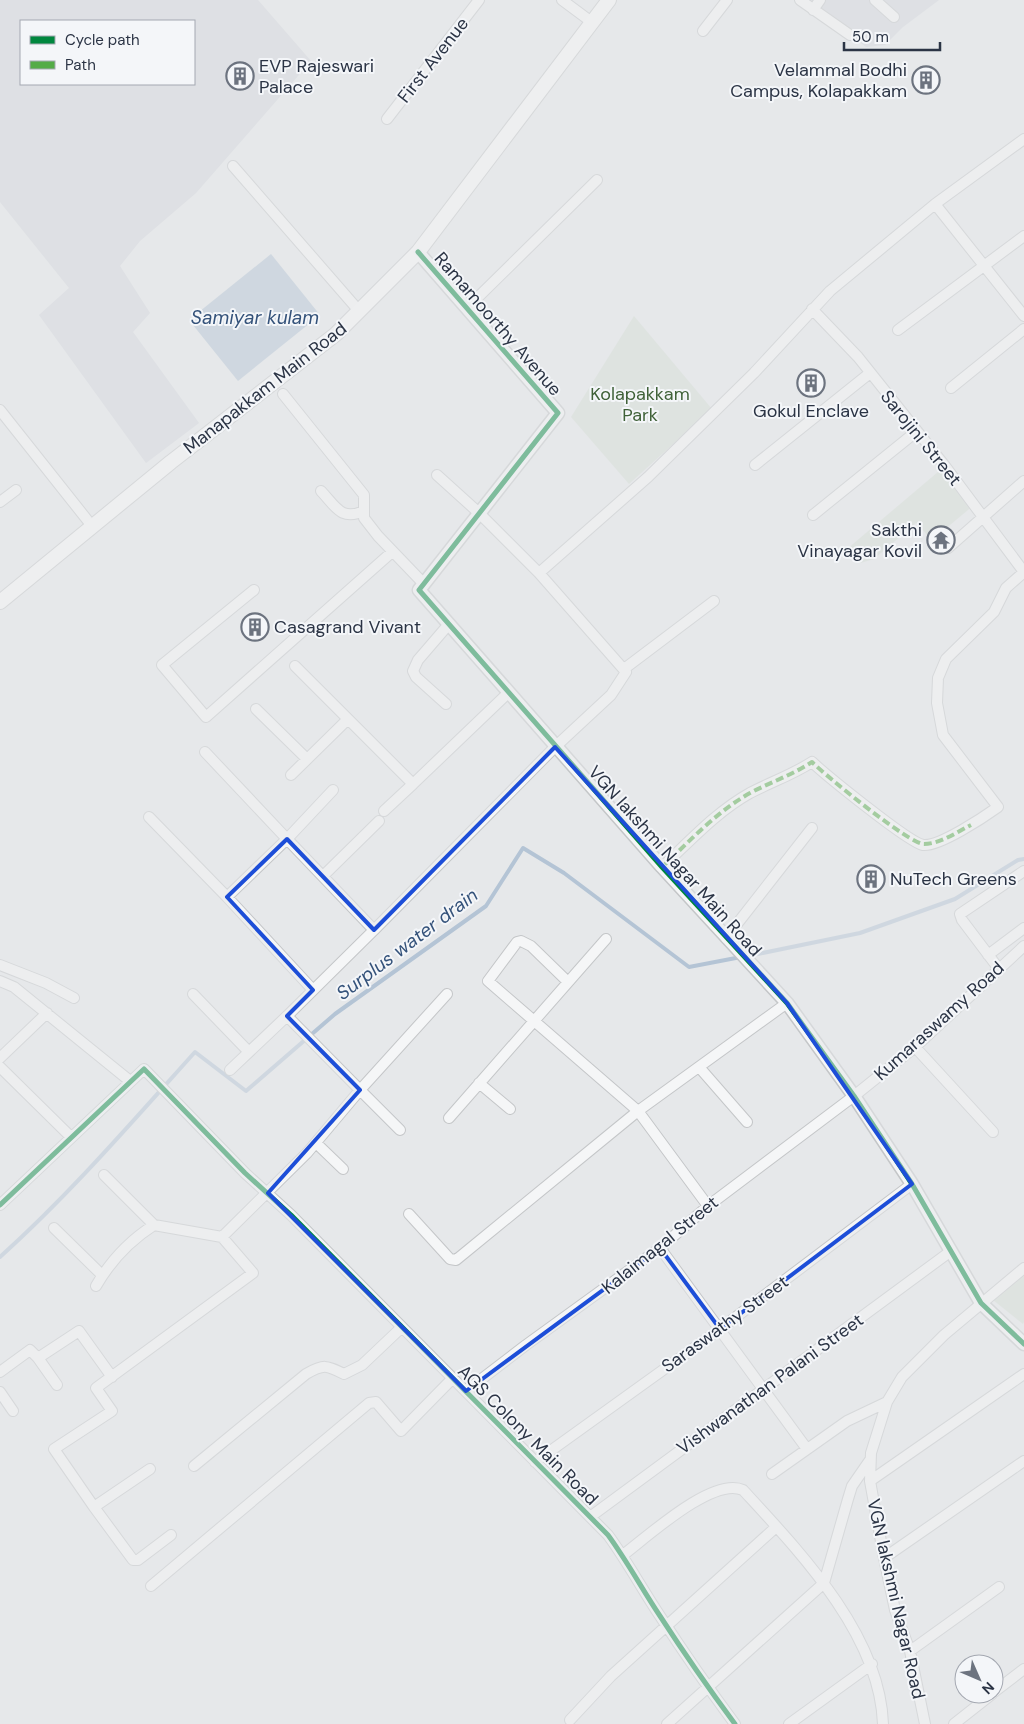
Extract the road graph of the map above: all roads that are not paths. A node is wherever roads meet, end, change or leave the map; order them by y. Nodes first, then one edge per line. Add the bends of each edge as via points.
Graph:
1 (479, 0) edge
2 (562, 0) edge
3 (609, 0) edge
4 (727, 0) edge
5 (800, 0) edge
6 (820, 0) edge
7 (876, 0) edge
8 (813, 10) junction
9 (894, 17) dead end
10 (593, 23) junction
11 (702, 31) dead end
12 (850, 34) dead end
13 (387, 119) dead end
14 (1024, 139) edge
15 (233, 166) dead end
16 (597, 180) dead end
17 (935, 204) junction
18 (1024, 236) edge
19 (418, 252) junction
20 (983, 266) junction
21 (467, 308) junction
22 (812, 309) junction
23 (360, 312) junction
24 (1024, 316) edge
25 (1024, 329) edge
26 (898, 330) dead end
27 (870, 373) junction
28 (951, 388) dead end
29 (283, 394) dead end
30 (0, 410) edge
31 (917, 431) junction
32 (755, 465) dead end
33 (437, 475) dead end
34 (1024, 481) edge
35 (16, 490) dead end
36 (321, 491) dead end
37 (0, 502) edge
38 (364, 512) junction
39 (479, 513) junction
40 (813, 514) dead end
41 (983, 519) junction
42 (92, 526) junction
43 (948, 548) dead end
44 (392, 552) junction
45 (1024, 572) edge
46 (539, 573) junction
47 (424, 584) junction
48 (254, 590) dead end
49 (1, 599) edge
50 (714, 602) dead end
51 (448, 624) junction
52 (296, 666) dead end
53 (624, 669) junction
54 (508, 693) junction
55 (446, 704) dead end
56 (256, 709) dead end
57 (348, 719) junction
58 (555, 747) junction
59 (204, 752) dead end
60 (307, 759) junction
61 (291, 775) dead end
62 (413, 784) junction
63 (333, 790) dead end
64 (384, 811) dead end
65 (149, 817) dead end
66 (379, 821) dead end
67 (812, 828) dead end
68 (287, 839) junction
69 (662, 867) junction
70 (1024, 871) edge
71 (323, 876) junction
72 (227, 897) junction
73 (374, 930) junction
74 (1023, 932) edge
75 (726, 938) junction
76 (606, 939) dead end
77 (1024, 946) edge
78 (988, 954) junction
79 (0, 965) edge
80 (999, 969) junction
81 (0, 980) edge
82 (568, 982) junction
83 (313, 990) junction
84 (193, 994) dead end
85 (447, 994) dead end
86 (74, 998) dead end
87 (788, 1003) junction
88 (47, 1013) junction
89 (287, 1016) junction
90 (534, 1020) junction
91 (914, 1047) junction
92 (249, 1052) junction
93 (0, 1058) edge
94 (0, 1067) edge
95 (700, 1067) junction
96 (230, 1070) dead end
97 (130, 1081) junction
98 (479, 1083) junction
99 (360, 1090) junction
100 (854, 1096) junction
101 (510, 1109) dead end
102 (638, 1111) junction
103 (449, 1118) dead end
104 (747, 1122) dead end
105 (400, 1130) dead end
106 (993, 1132) dead end
107 (71, 1137) junction
108 (316, 1142) junction
109 (343, 1169) dead end
110 (104, 1175) dead end
111 (912, 1184) junction
112 (268, 1193) junction
113 (0, 1205) edge
114 (708, 1206) junction
115 (409, 1214) dead end
116 (154, 1225) junction
117 (54, 1228) dead end
118 (222, 1237) junction
119 (660, 1248) junction
120 (951, 1251) junction
121 (1024, 1268) edge
122 (102, 1275) junction
123 (96, 1286) dead end
124 (981, 1304) junction
125 (401, 1328) junction
126 (720, 1329) junction
127 (1024, 1344) edge
128 (38, 1358) junction
129 (0, 1372) edge
130 (1024, 1374) edge
131 (112, 1377) junction
132 (453, 1378) junction
133 (57, 1385) dead end
134 (762, 1390) junction
135 (466, 1391) junction
136 (0, 1392) edge
137 (887, 1402) junction
138 (13, 1411) dead end
139 (807, 1450) junction
140 (870, 1460) junction
141 (1024, 1461) edge
142 (535, 1462) junction
143 (194, 1466) dead end
144 (150, 1469) dead end
145 (772, 1474) dead end
146 (870, 1480) junction
147 (94, 1507) junction
148 (590, 1517) junction
149 (775, 1528) junction
150 (171, 1535) dead end
151 (623, 1555) junction
152 (884, 1558) junction
153 (824, 1583) junction
154 (151, 1586) dead end
155 (999, 1587) dead end
156 (666, 1626) junction
157 (910, 1651) junction
158 (872, 1664) junction
159 (1024, 1669) edge
160 (1004, 1684) edge
161 (708, 1686) junction
162 (979, 1704) edge
163 (570, 1720) dead end
164 (667, 1724) edge
165 (735, 1724) edge
166 (789, 1724) edge
167 (883, 1724) edge
168 (925, 1724) edge
169 (954, 1724) edge

1 - 13 street, First Avenue
2 - 10 street
3 - 10 main road, Manapakkam Main Road
4 - 11 street
5 - 8 street
6 - 8 street
7 - 9 street
8 - 12 street
10 - 19 main road, Manapakkam Main Road
14 - 17 street
15 - 23 street
16 - 21 street
17 - 20 street
17 - 22 street
18 - 20 street
19 - 21 street, Ramamoorthy Avenue
19 - 23 main road, Manapakkam Main Road
20 - 24 street
20 - 26 street
21 - 39 street, Ramamoorthy Avenue via 558,413
22 - 27 street, Sarojini Street
22 - 46 street via 754,373 655,470
23 - 42 main road, Manapakkam Main Road
25 - 28 street
27 - 31 street, Sarojini Street
27 - 32 street
29 - 38 street via 364,494
30 - 42 street
31 - 40 street
31 - 41 street, Sarojini Street
33 - 39 street
34 - 41 street
35 - 37 street
36 - 38 street via 344,515
38 - 44 street via 364,518
39 - 46 street
39 - 47 street
41 - 43 street
41 - 45 street, Sarojini Street
42 - 49 main road, Manapakkam Main Road
44 - 47 street
44 - 48 street via 206,717 162,665
45 - 69 street via 1006,588 994,612 946,659 938,678 937,703 943,735 998,807 971,825 934,843 922,845 812,762 791,776 750,794 712,819
46 - 53 street
47 - 51 street, VGN lakshmi Nagar Main Road via 419,590
50 - 53 street
51 - 54 street, VGN lakshmi Nagar Main Road
51 - 55 street via 418,660 413,671
52 - 57 street
53 - 58 street via 626,672 611,695
54 - 58 street, VGN lakshmi Nagar Main Road
54 - 62 street
56 - 60 street
57 - 60 street
57 - 62 street
58 - 69 street, VGN lakshmi Nagar Main Road
58 - 73 street
59 - 68 street
60 - 61 street
62 - 64 street
63 - 68 street
65 - 72 street
66 - 71 street
67 - 75 street
68 - 71 street
68 - 72 street
69 - 75 street, VGN lakshmi Nagar Main Road
70 - 78 street via 960,914
71 - 73 street
72 - 83 street
73 - 83 street
74 - 78 street
75 - 87 street, VGN lakshmi Nagar Main Road
76 - 82 street
77 - 80 street, Kumaraswamy Road
78 - 80 street
79 - 86 street
80 - 91 street, Kumaraswamy Road
81 - 88 street
82 - 90 street
82 - 90 street via 525,942 517,942 488,981
83 - 89 street
84 - 92 street
85 - 99 street
87 - 95 street
87 - 100 street, VGN lakshmi Nagar Main Road
88 - 93 street
88 - 97 street
89 - 92 street
89 - 99 street
90 - 98 street
90 - 102 street
91 - 100 street, Kumaraswamy Road
91 - 106 street
92 - 96 street
94 - 107 street
95 - 102 street
95 - 104 street
97 - 107 street
97 - 112 street, AGS Colony Main Road via 144,1070
98 - 101 street
98 - 103 street
99 - 105 street
99 - 108 street
100 - 111 street, VGN lakshmi Nagar Main Road
100 - 114 street, Kalaimagal Street
102 - 114 street
102 - 115 street via 456,1260 450,1259
107 - 113 street
108 - 109 street
108 - 112 street
110 - 116 street
111 - 120 street, VGN lakshmi Nagar Main Road
111 - 126 street, Saraswathy Street
112 - 118 street
112 - 125 street, AGS Colony Main Road
114 - 119 street, Kalaimagal Street
116 - 118 street
116 - 122 street via 130,1241
117 - 122 street
118 - 131 street via 253,1274
119 - 126 street
119 - 135 street, Kalaimagal Street
120 - 124 street, VGN lakshmi Nagar Main Road
120 - 134 street, Vishwanathan Palani Street
121 - 124 street, VGN lakshmi Nagar Road
122 - 123 street
124 - 127 street, VGN lakshmi Nagar Main Road
124 - 137 street, VGN lakshmi Nagar Road via 902,1377
125 - 132 street, AGS Colony Main Road
125 - 143 street via 354,1370 344,1374 322,1366 306,1374
126 - 134 street
126 - 142 street, Saraswathy Street
128 - 129 street via 30,1350
128 - 131 street via 79,1331
128 - 133 street
130 - 146 street
131 - 147 street via 96,1388 112,1411 54,1449
132 - 135 street, AGS Colony Main Road
132 - 154 street via 401,1431 376,1402 369,1403
134 - 139 street
134 - 148 street, Vishwanathan Palani Street
135 - 142 street, AGS Colony Main Road
136 - 138 street
137 - 139 street via 855,1416
137 - 140 street, VGN lakshmi Nagar Road
139 - 145 street
140 - 146 street, VGN lakshmi Nagar Road
140 - 153 street via 850,1492
141 - 152 street
142 - 148 street, AGS Colony Main Road
144 - 147 street
146 - 152 street, VGN lakshmi Nagar Road
147 - 150 street via 133,1560 138,1560
148 - 151 street, AGS Colony Main Road
149 - 151 street via 742,1490 735,1486 722,1488 699,1498
149 - 153 street
149 - 156 street
151 - 156 street, AGS Colony Main Road
152 - 157 street, VGN lakshmi Nagar Road via 895,1610
153 - 158 street
153 - 161 street
155 - 157 street
156 - 161 street, AGS Colony Main Road
156 - 163 street via 611,1676
157 - 168 street, VGN lakshmi Nagar Road
158 - 166 street
158 - 167 street via 883,1705
159 - 160 street
161 - 164 street
161 - 165 street, AGS Colony Main Road
162 - 169 street

